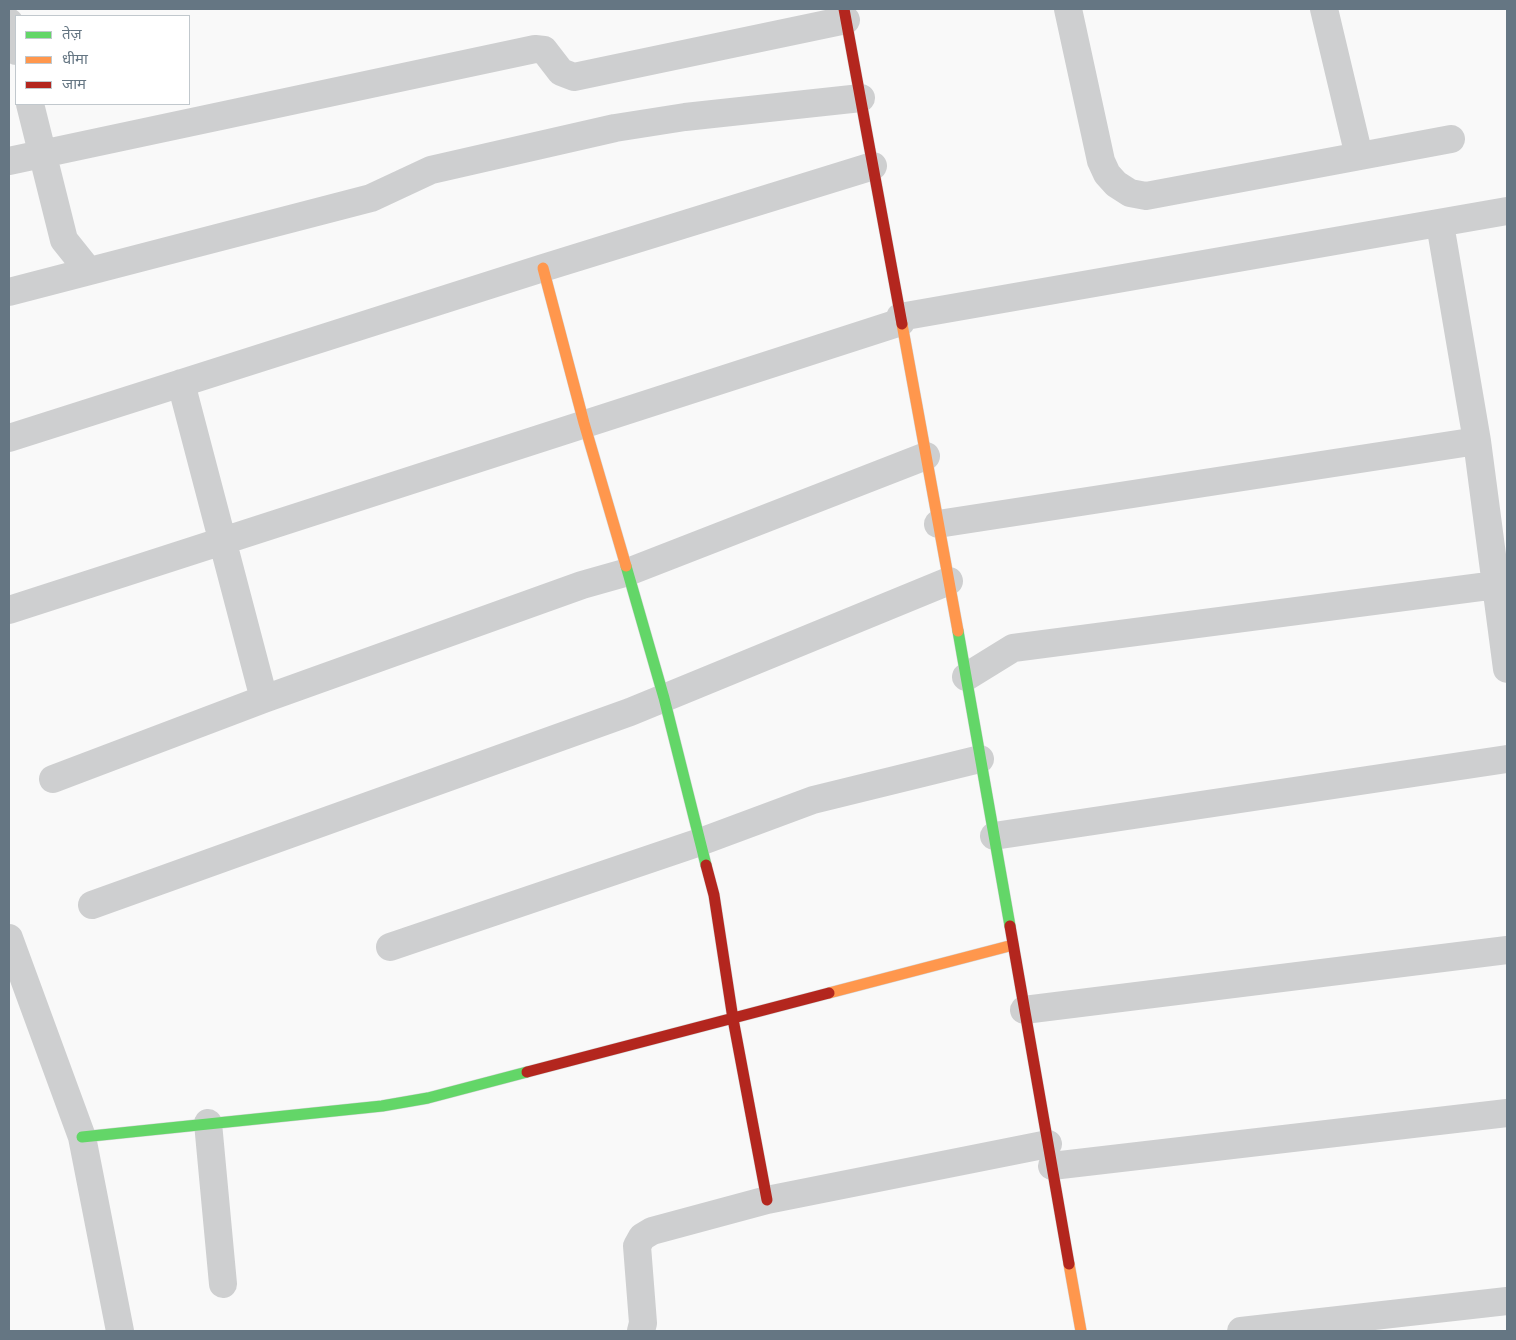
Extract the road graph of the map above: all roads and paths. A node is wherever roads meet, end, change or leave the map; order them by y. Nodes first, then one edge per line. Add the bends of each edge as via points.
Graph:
1 (1068, 9) edge
2 (1324, 9) edge
3 (845, 14) edge
4 (9, 22) edge
5 (15, 48) edge
6 (860, 98) junction
7 (30, 105) edge
8 (1451, 139) dead end
9 (42, 153) junction
10 (1358, 156) junction
11 (9, 161) edge
12 (873, 166) junction
13 (1507, 211) edge
14 (1440, 224) junction
15 (543, 268) junction
16 (88, 270) junction
17 (9, 292) edge
18 (901, 319) junction
19 (181, 383) junction
20 (584, 423) junction
21 (9, 438) edge
22 (1477, 441) junction
23 (926, 456) junction
24 (938, 524) junction
25 (222, 540) junction
26 (628, 572) junction
27 (949, 581) junction
28 (1496, 585) junction
29 (9, 610) edge
30 (1507, 669) edge
31 (966, 677) junction
32 (664, 698) junction
33 (264, 699) junction
34 (980, 759) junction
35 (1507, 759) edge
36 (54, 779) dead end
37 (994, 836) junction
38 (700, 842) junction
39 (92, 906) dead end
40 (9, 938) edge
41 (1013, 945) junction
42 (390, 947) dead end
43 (1507, 950) edge
44 (1024, 1010) junction
45 (733, 1020) junction
46 (1507, 1113) edge
47 (208, 1123) junction
48 (82, 1137) junction
49 (1050, 1155) junction
50 (767, 1200) junction
51 (223, 1284) dead end
52 (1507, 1302) edge
53 (120, 1331) edge
54 (641, 1331) edge
55 (1081, 1331) edge
56 (1240, 1331) edge

1 - 10 street via 1101,161 1116,184 1130,193 1146,196
2 - 10 street
3 - 6 street
3 - 9 street via 574,77 561,72 544,50 535,49
4 - 5 street
6 - 12 street
6 - 16 street via 615,128 431,170 371,198
7 - 9 street
8 - 10 street
9 - 11 street
9 - 16 street via 64,240
12 - 15 street
12 - 18 street
13 - 14 street
14 - 18 street
14 - 22 street
15 - 19 street
15 - 20 street
16 - 17 street
18 - 20 street
18 - 23 street
19 - 21 street
19 - 25 street
20 - 25 street
20 - 26 street
22 - 24 street
22 - 28 street
23 - 24 street
23 - 26 street
24 - 27 street
25 - 29 street
25 - 33 street
26 - 32 street
26 - 33 street via 582,585
27 - 31 street
27 - 32 street
28 - 30 street
28 - 31 street via 1013,648
31 - 34 street
32 - 38 street
32 - 39 street
33 - 36 street
34 - 37 street
34 - 38 street via 813,800
35 - 37 street
37 - 41 street
38 - 42 street
38 - 45 street via 718,916
40 - 48 street
41 - 44 street
41 - 45 street
43 - 44 street
44 - 49 street
45 - 47 street via 428,1098 382,1106
45 - 50 street
46 - 49 street
47 - 48 street
47 - 51 street
48 - 53 street
49 - 50 street
49 - 55 street
50 - 54 street via 652,1231 642,1238 637,1246
52 - 56 street

